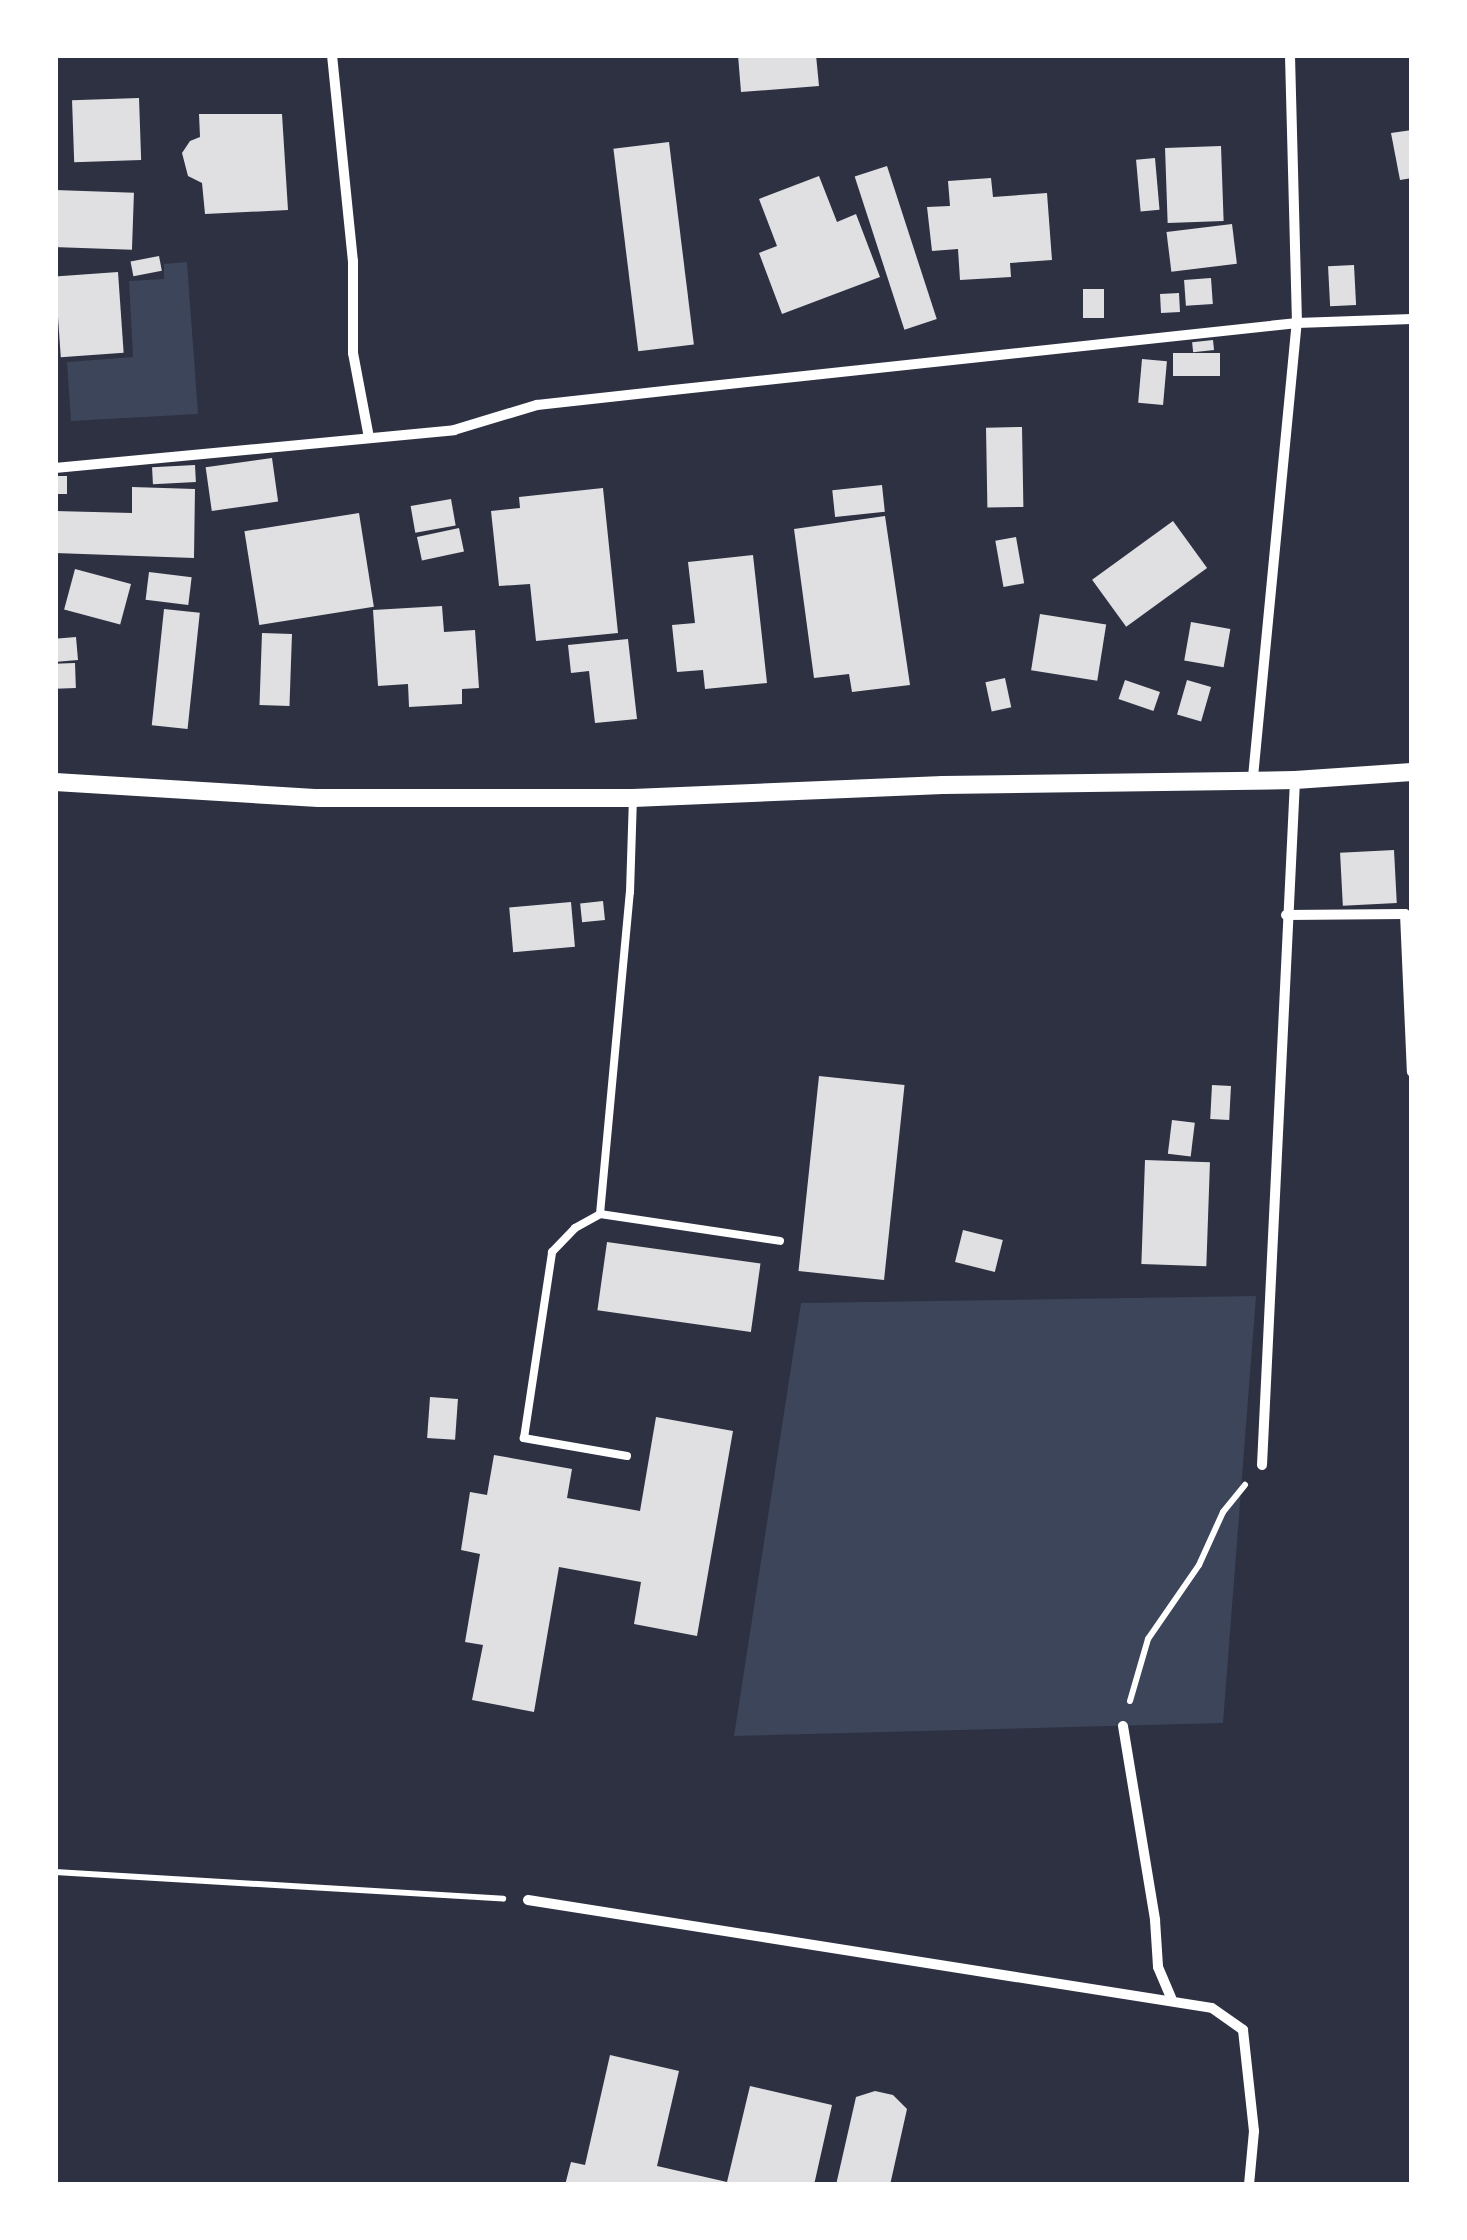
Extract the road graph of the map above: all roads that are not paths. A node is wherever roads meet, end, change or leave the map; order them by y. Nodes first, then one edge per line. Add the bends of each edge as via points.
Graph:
1 (332, 55) edge
2 (1290, 55) edge
3 (1412, 319) edge
4 (1297, 323) junction
5 (369, 438) junction
6 (55, 468) edge
7 (1412, 772) edge
8 (1253, 778) junction
9 (1295, 780) junction
10 (55, 782) edge
11 (633, 798) junction
12 (1286, 915) junction
13 (1412, 1072) edge
14 (600, 1214) junction
15 (780, 1241) dead end
16 (627, 1456) dead end
17 (1262, 1465) road end
18 (1123, 1726) road end
19 (528, 1900) road end
20 (1171, 1998) junction
21 (1249, 2185) edge

1 - 5 street via 353,261 353,353
2 - 4 street
3 - 4 street
4 - 5 street via 537,405 454,430
4 - 8 street
5 - 6 street
7 - 9 street
8 - 9 street
8 - 11 street
9 - 12 street
10 - 11 street via 318,798
11 - 14 lane
12 - 13 street via 1404,914
12 - 17 street
14 - 15 lane
14 - 16 lane via 552,1252 524,1438
18 - 20 street via 1158,1966
19 - 20 street
20 - 21 street via 1212,2008 1243,2030 1254,2131

